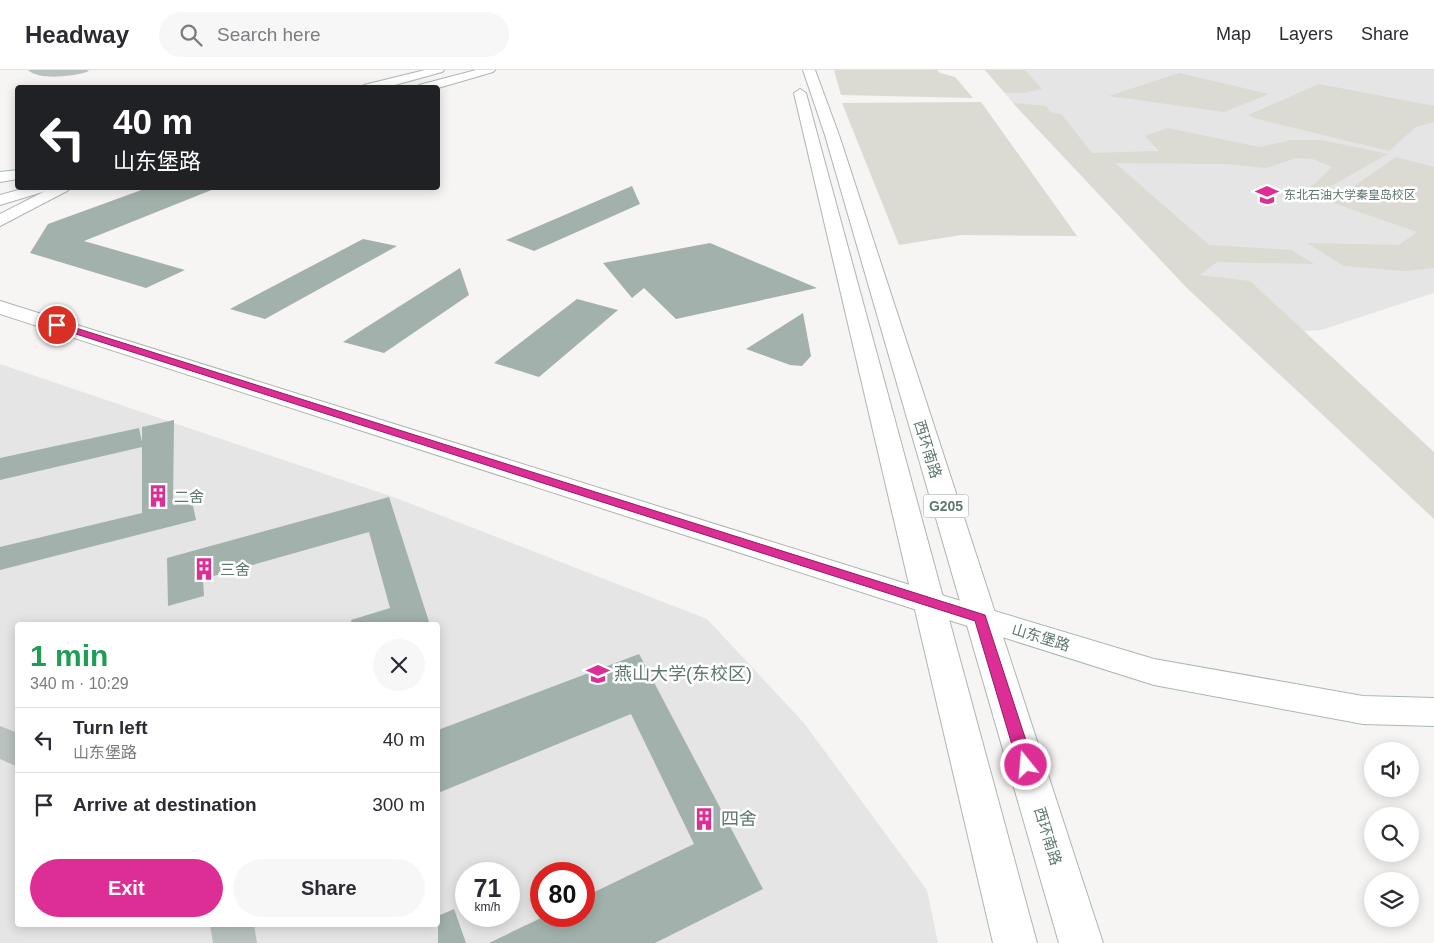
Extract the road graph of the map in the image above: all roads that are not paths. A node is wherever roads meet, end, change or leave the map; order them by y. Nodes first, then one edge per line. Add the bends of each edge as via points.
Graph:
1 (34, 70) edge
2 (83, 70) edge
3 (438, 70) edge
4 (489, 70) edge
5 (795, 70) edge
6 (808, 70) edge
7 (380, 85) edge
8 (434, 85) edge
9 (15, 174) edge
10 (0, 177) edge
11 (15, 185) edge
12 (0, 189) edge
13 (34, 190) edge
14 (58, 190) edge
15 (0, 200) edge
16 (0, 220) edge
17 (0, 307) edge
18 (928, 602) junction
19 (981, 618) junction
20 (1434, 712) edge
21 (0, 741) edge
22 (15, 749) edge
23 (232, 927) edge
24 (236, 943) edge
25 (1015, 943) edge
26 (1081, 943) edge

1 - 2 street via 65,74
3 - 7 main road
4 - 8 main road
5 - 18 main road, G205
6 - 19 main road, 西环南路 / G205 via 835,144
9 - 10 main road
11 - 12 main road
13 - 15 main road
14 - 16 main road
17 - 18 main road, 山东堡路
18 - 19 main road, 山东堡路
18 - 25 main road, G205
19 - 20 main road, 山东堡路 via 1154,672 1363,710
19 - 26 main road, 西环南路 / G205
21 - 22 street
23 - 24 street

